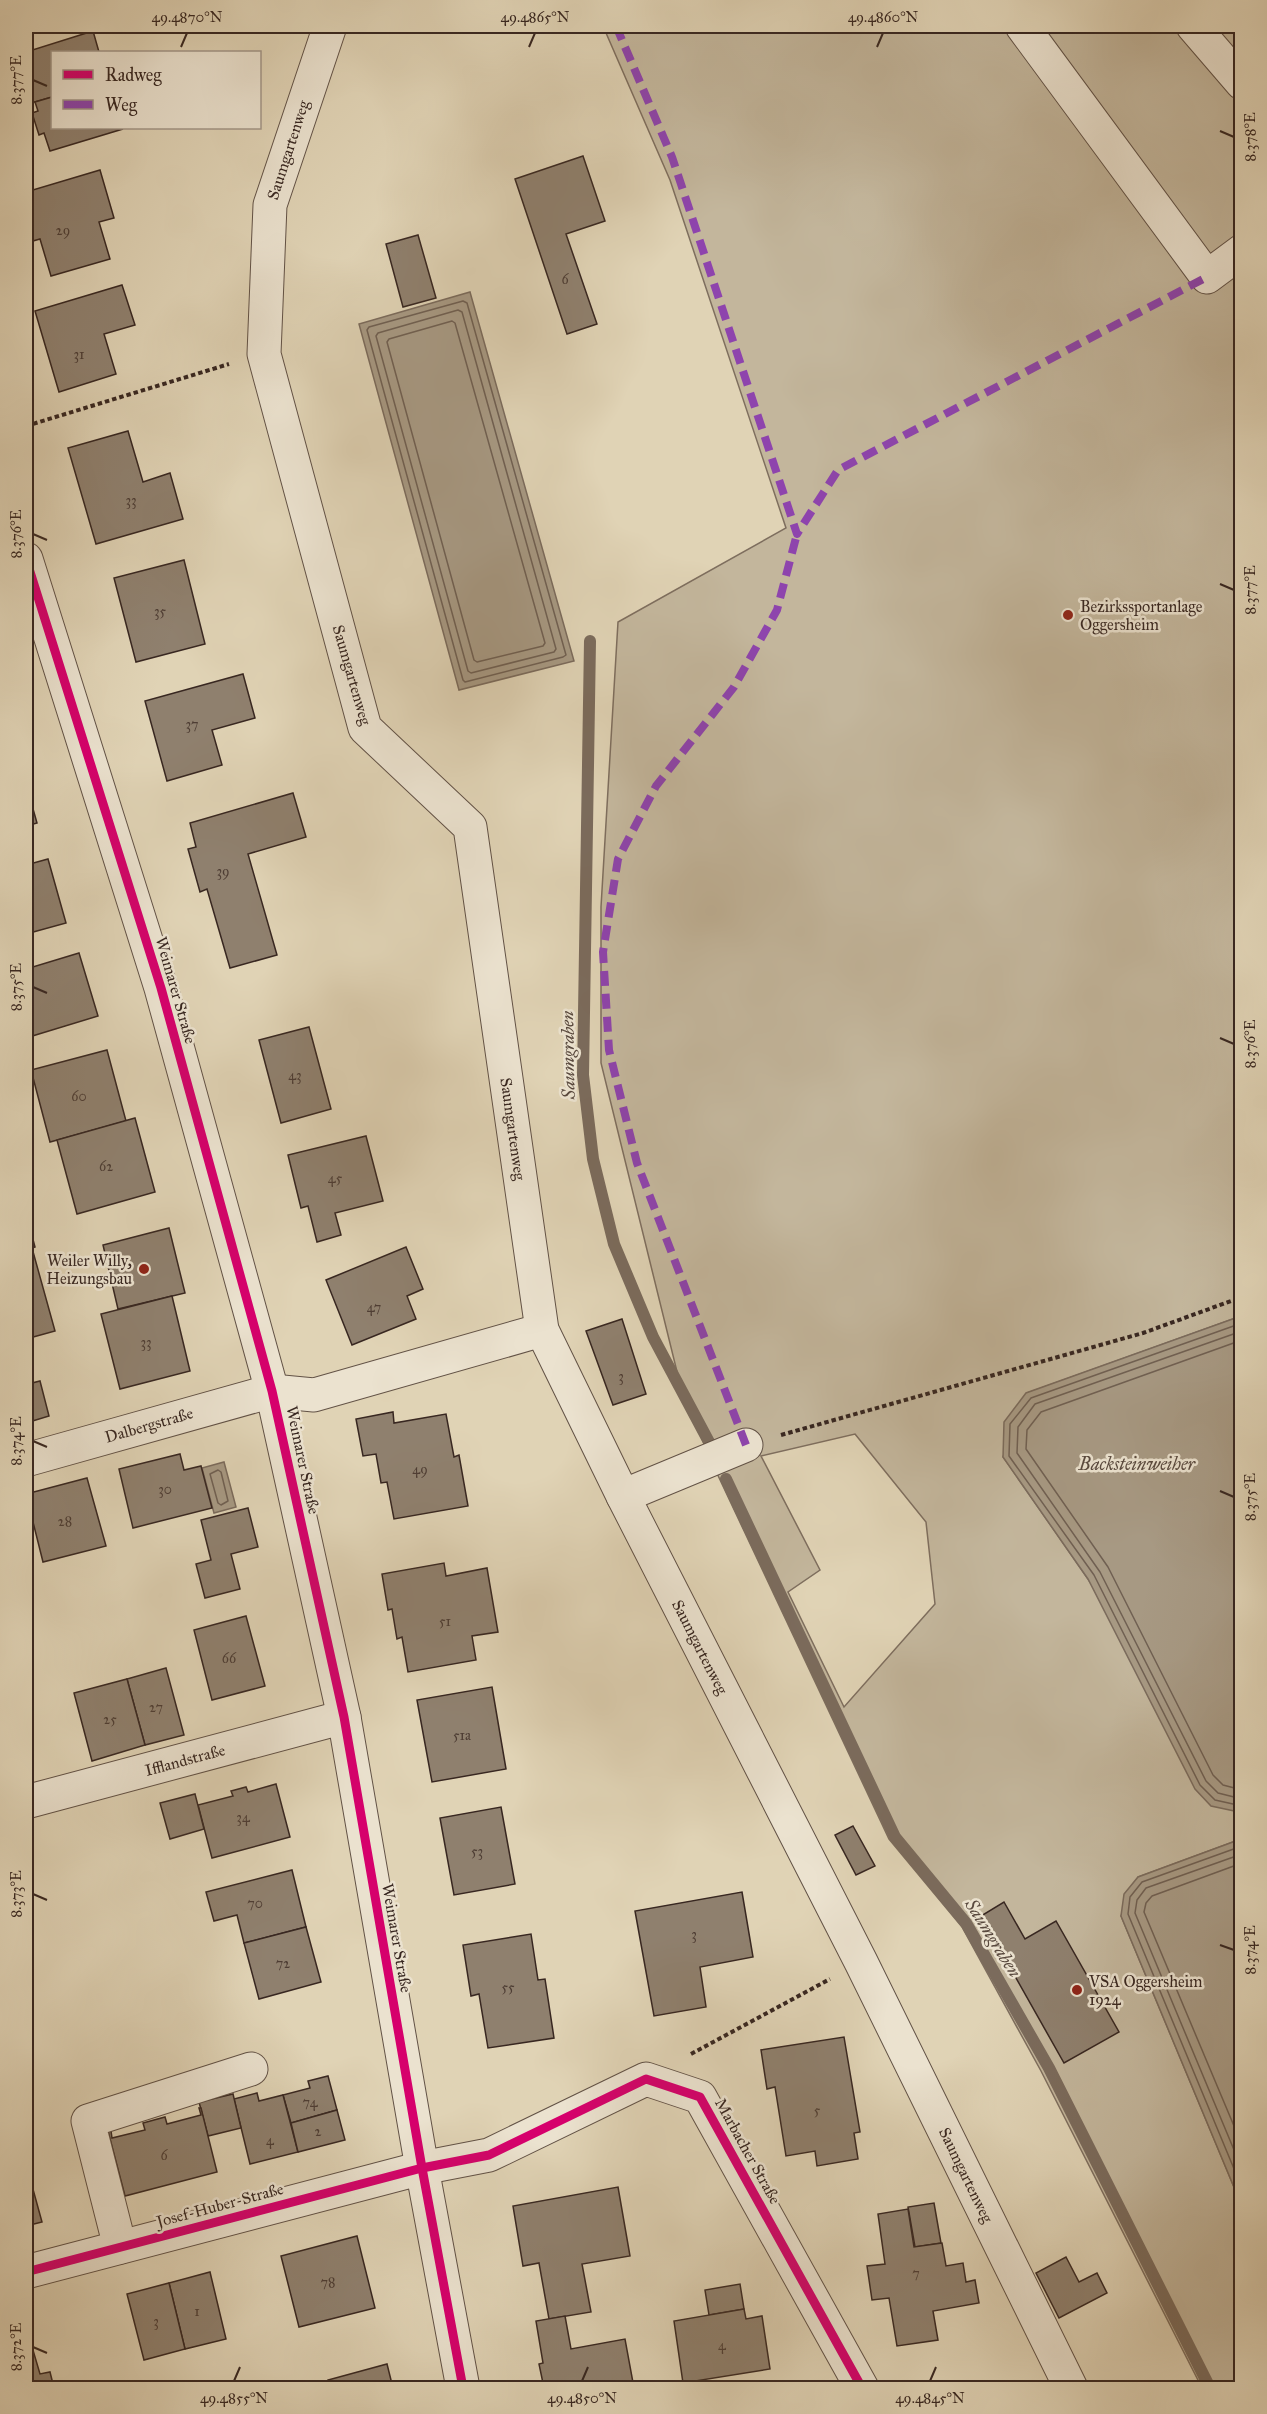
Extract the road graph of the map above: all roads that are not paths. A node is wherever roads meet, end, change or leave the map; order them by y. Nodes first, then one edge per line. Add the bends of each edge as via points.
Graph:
1 (330, 26) edge
2 (1022, 26) edge
3 (1193, 26) edge
4 (1242, 83) edge
5 (1242, 251) edge
6 (26, 560) edge
7 (542, 1330) junction
8 (272, 1391) junction
9 (746, 1445) road end
10 (26, 1460) edge
11 (623, 1496) junction
12 (344, 1717) junction
13 (26, 1802) edge
14 (251, 2069) dead end
15 (422, 2168) junction
16 (120, 2247) junction
17 (26, 2272) edge
18 (463, 2388) edge
19 (862, 2388) edge
20 (1071, 2388) edge

1 - 7 street, Saumgartenweg via 270,205 264,354 364,728 470,827
2 - 5 street via 1207,277
3 - 4 street
6 - 8 street, Weimarer Straße via 161,988
7 - 8 street via 314,1395
7 - 11 street, Saumgartenweg
8 - 10 street, Dalbergstraße
8 - 12 street, Weimarer Straße
9 - 11 street
11 - 20 street, Saumgartenweg via 861,1962
12 - 13 street, Ifflandstraße
12 - 15 street, Weimarer Straße
14 - 16 street via 88,2121
15 - 16 street, Josef-Huber-Straße
15 - 18 street, Weimarer Straße
15 - 19 street, Marbacher Straße via 489,2156 646,2079 700,2097
16 - 17 street, Josef-Huber-Straße

